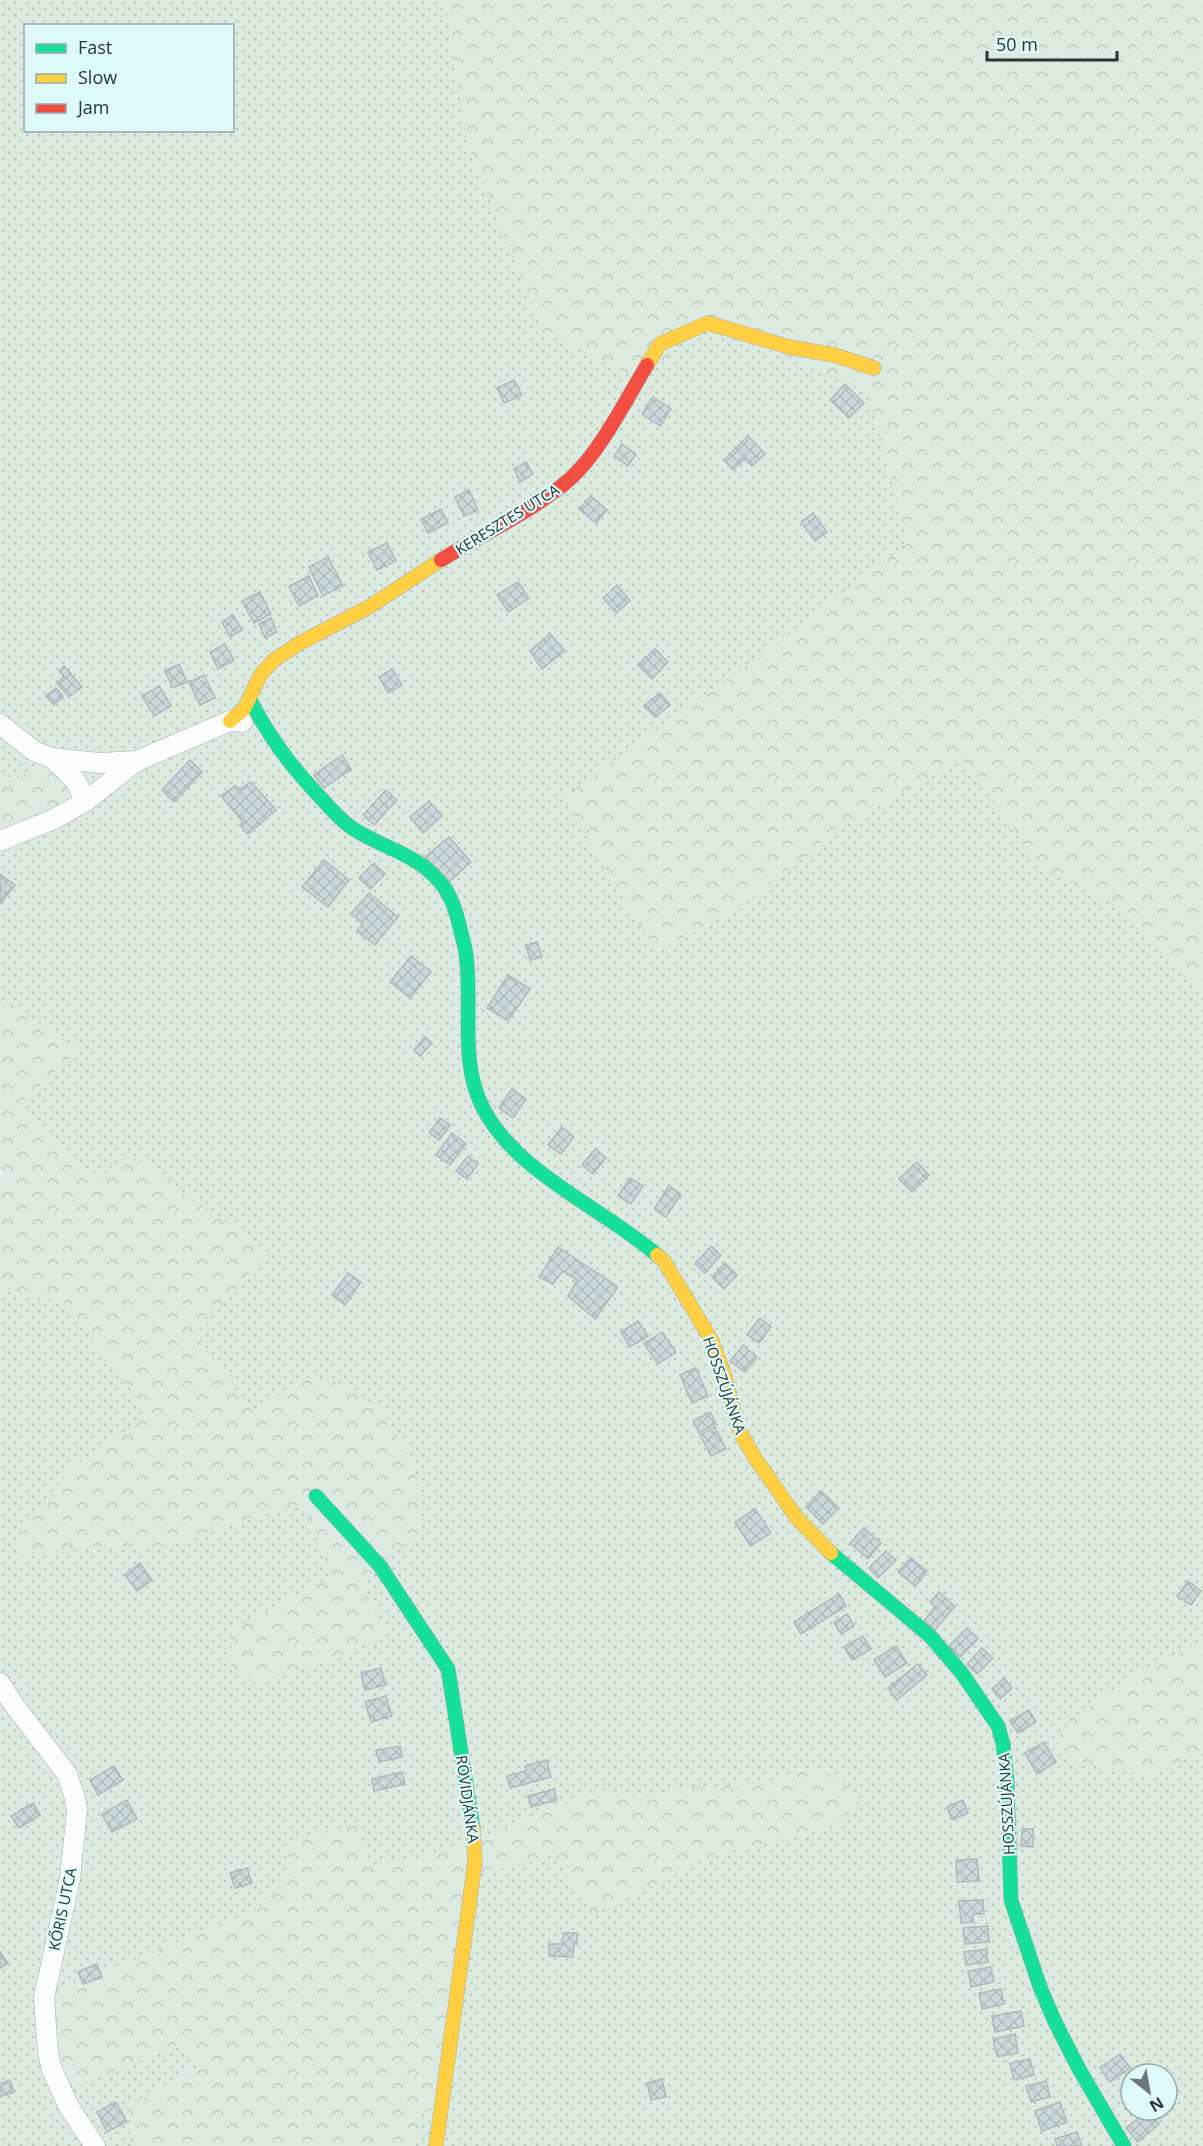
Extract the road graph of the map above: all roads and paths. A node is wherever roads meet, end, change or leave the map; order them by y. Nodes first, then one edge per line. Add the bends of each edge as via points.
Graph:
1 (874, 368) dead end
2 (249, 698) junction
3 (230, 721) junction
4 (0, 724) edge
5 (262, 724) junction
6 (52, 758) junction
7 (137, 761) junction
8 (86, 801) junction
9 (0, 841) edge
10 (316, 1496) dead end
11 (0, 1683) edge
12 (95, 2146) edge
13 (436, 2146) edge
14 (1124, 2146) edge

1 - 2 street, KERESZTES UTCA via 708,323 660,344 594,451 571,478 369,607 274,660 261,674
2 - 3 street, KERESZTES UTCA via 244,709
2 - 5 street
3 - 5 street, KERESZTES UTCA
3 - 7 street, KERESZTES UTCA
4 - 6 street, KERESZTES UTCA via 34,751
5 - 14 street, HOSSZÚJÁNKA via 290,765 344,822 425,867 451,900 466,955 470,1073 482,1107 500,1133 523,1159 664,1261 712,1341 747,1446 797,1518 822,1546 930,1636 990,1712 1003,1744 1007,1779 1011,1900 1055,2022
6 - 7 street, KERESZTES UTCA via 99,763
6 - 8 street via 75,780
7 - 8 street
8 - 9 street
10 - 13 street, RÖVIDJÁNKA via 380,1566 448,1669 473,1825 475,1862
11 - 12 street, KŐRIS UTCA via 66,1774 75,1798 70,1879 44,1997 52,2070 69,2107

